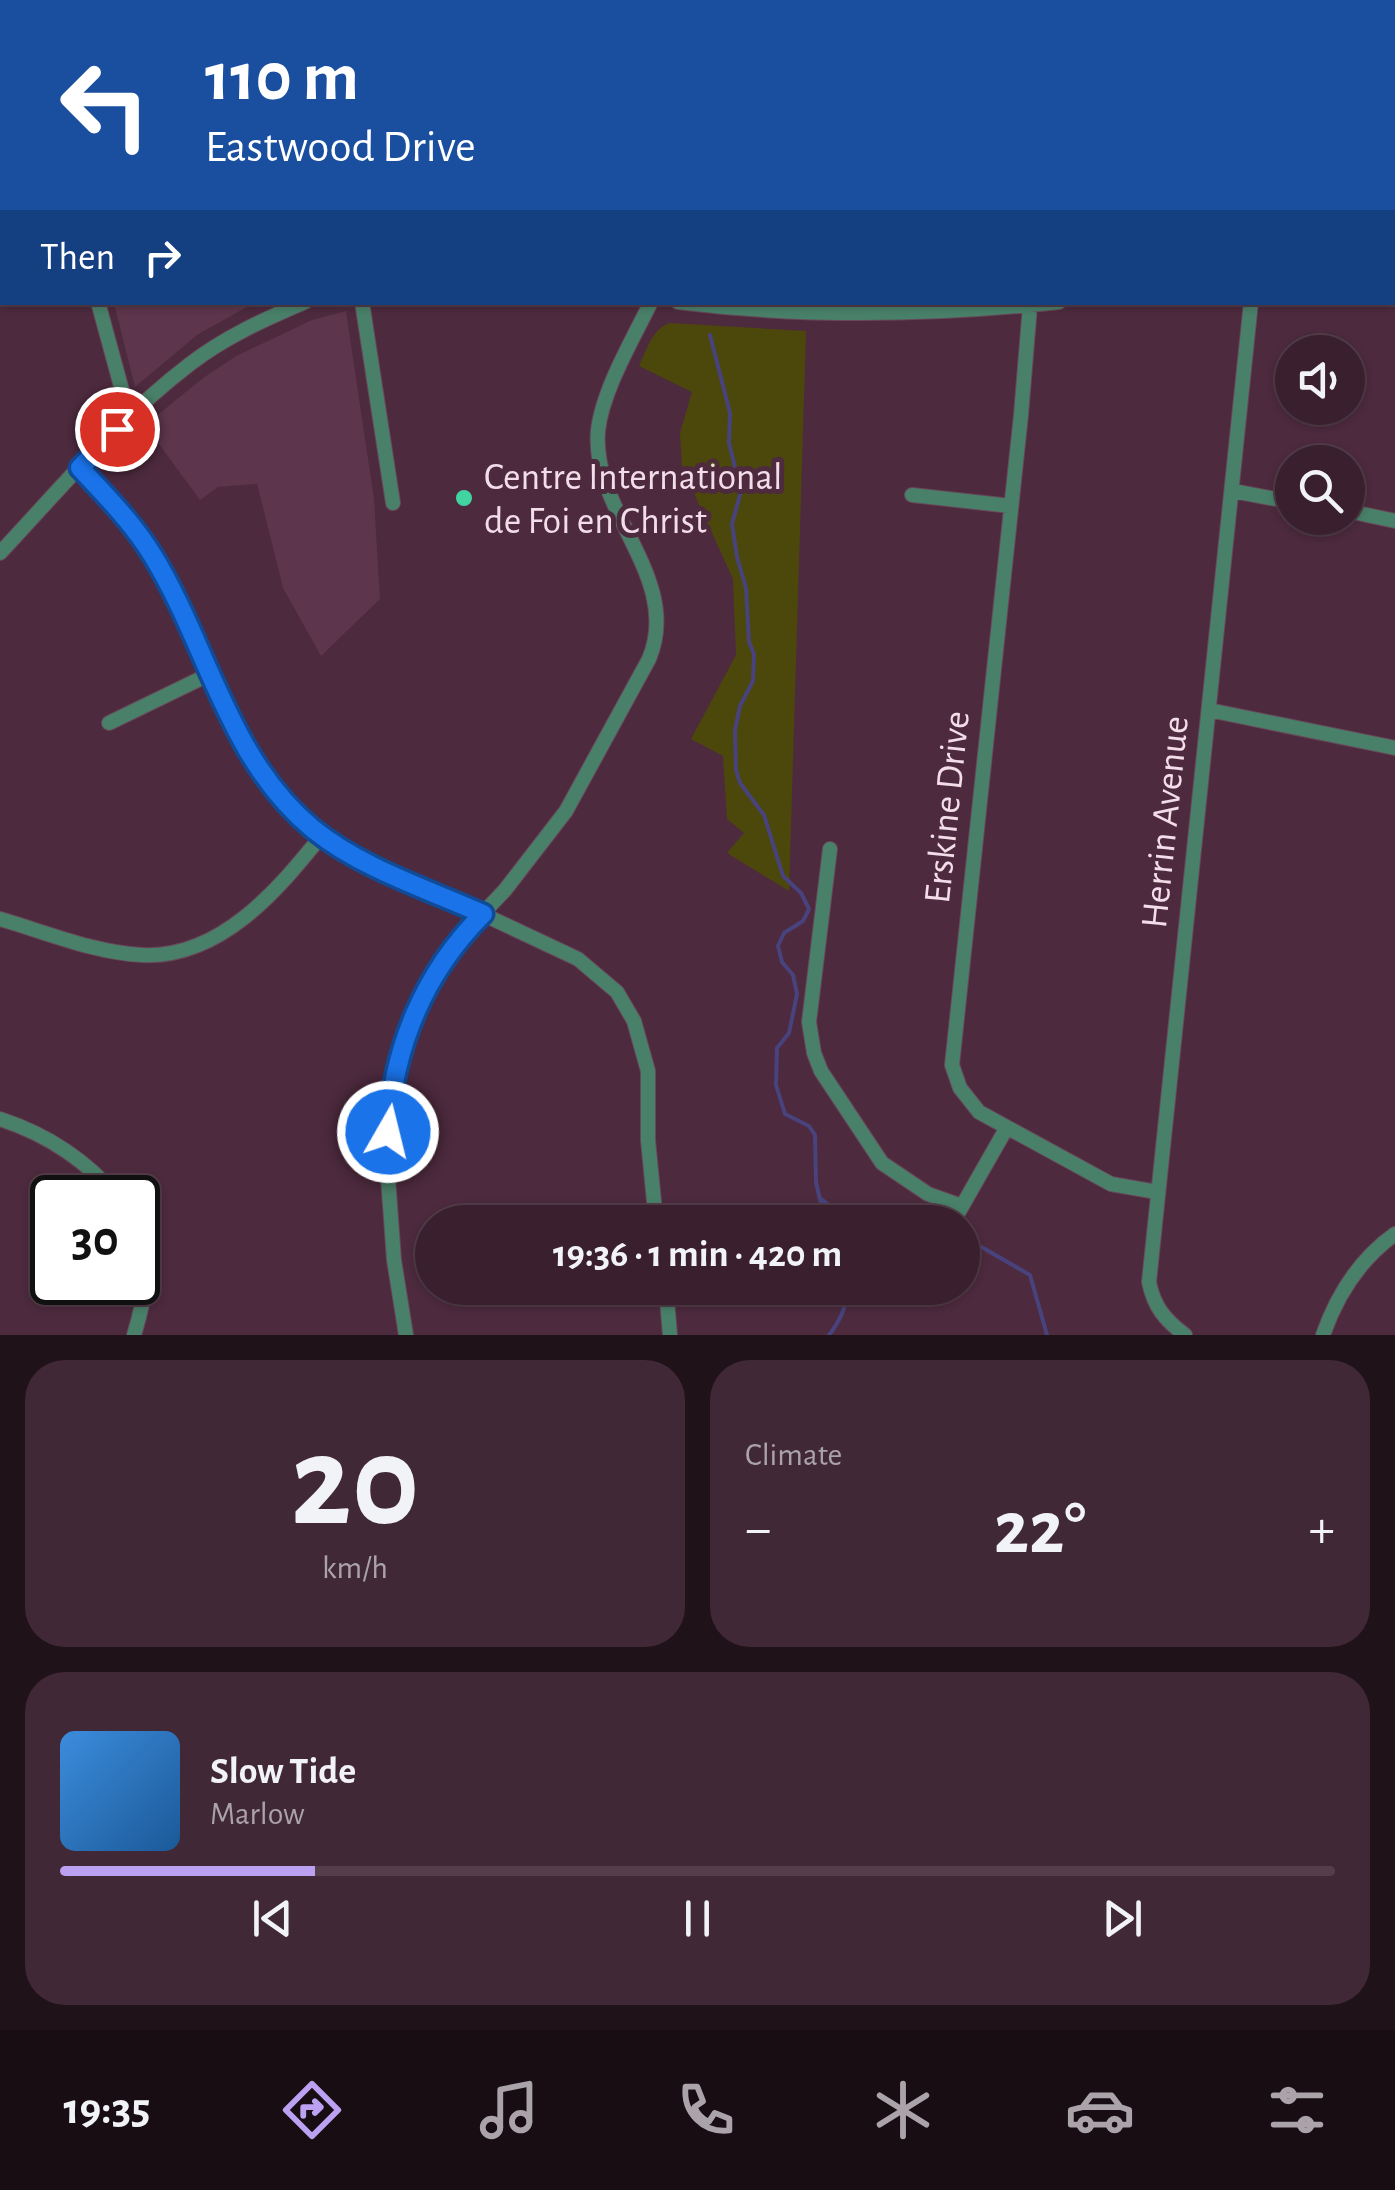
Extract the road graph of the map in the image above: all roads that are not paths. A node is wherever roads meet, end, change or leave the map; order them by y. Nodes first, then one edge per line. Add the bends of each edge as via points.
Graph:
1 (99, 305) edge
2 (299, 305) edge
3 (362, 305) edge
4 (650, 305) edge
5 (746, 305) edge
6 (1037, 305) edge
7 (1251, 305) edge
8 (1030, 306) junction
9 (815, 308) edge
10 (129, 416) junction
11 (80, 468) junction
12 (1233, 491) junction
13 (912, 495) dead end
14 (1275, 499) edge
15 (393, 503) dead end
16 (1010, 506) junction
17 (1365, 515) edge
18 (1395, 522) edge
19 (0, 553) edge
20 (210, 674) junction
21 (1209, 710) junction
22 (109, 724) dead end
23 (1395, 748) edge
24 (322, 835) junction
25 (830, 850) dead end
26 (483, 914) junction
27 (0, 919) edge
28 (0, 1119) edge
29 (1006, 1129) junction
30 (98, 1175) edge
31 (1156, 1192) junction
32 (654, 1205) edge
33 (960, 1205) edge
34 (963, 1205) edge
35 (1395, 1234) edge
36 (141, 1305) edge
37 (667, 1305) edge
38 (134, 1335) edge
39 (406, 1335) edge
40 (670, 1335) edge
41 (1184, 1335) edge
42 (1323, 1335) edge

1 - 10 street
2 - 10 street via 220,344
3 - 15 street
4 - 26 street via 605,403 598,441 605,481 655,600 655,645 566,811
5 - 9 street
6 - 8 street
7 - 12 street, Herrin Avenue
8 - 9 street via 938,314
8 - 16 street, Erskine Drive
10 - 11 street
11 - 19 street
11 - 20 street via 152,556
12 - 14 street
12 - 21 street, Herrin Avenue
13 - 16 street
16 - 29 street, Erskine Drive via 952,1050 963,1094
17 - 18 street
20 - 22 street
20 - 24 street via 260,771
21 - 23 street
21 - 31 street, Herrin Avenue
24 - 26 street
24 - 27 street via 252,910 206,942 176,952 122,953
25 - 33 street via 809,1022 814,1053 882,1163 906,1182
26 - 32 street via 578,959 629,1010 648,1070
26 - 39 street via 416,1007 391,1102 386,1164
28 - 30 street
29 - 31 street, Erskine Drive via 1111,1184
29 - 34 street
31 - 41 street, Herrin Avenue via 1149,1282 1157,1308
35 - 42 street via 1357,1270
36 - 38 street
37 - 40 street

